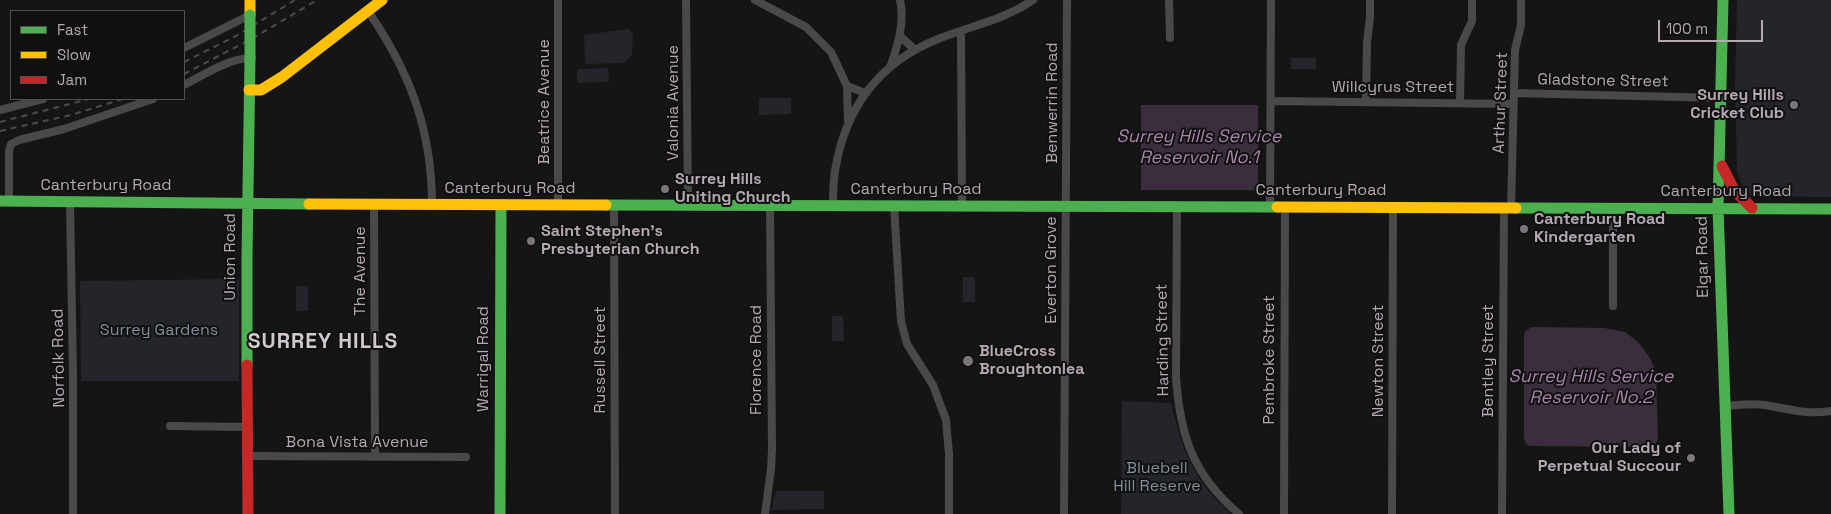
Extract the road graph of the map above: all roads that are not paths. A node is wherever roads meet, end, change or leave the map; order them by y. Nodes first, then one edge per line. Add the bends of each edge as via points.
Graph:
1 (250, 0) edge
2 (382, 0) edge
3 (558, 0) edge
4 (686, 0) edge
5 (755, 0) edge
6 (900, 0) edge
7 (1033, 0) edge
8 (1067, 0) edge
9 (1169, 0) edge
10 (1271, 0) edge
11 (1370, 0) edge
12 (1472, 0) edge
13 (1522, 0) edge
14 (1723, 0) edge
15 (368, 11) junction
16 (250, 15) junction
17 (961, 31) junction
18 (900, 36) junction
19 (1170, 38) dead end
20 (185, 48) edge
21 (916, 50) junction
22 (250, 58) junction
23 (891, 65) junction
24 (185, 84) edge
25 (847, 86) junction
26 (249, 90) junction
27 (865, 93) junction
28 (1514, 93) junction
29 (1720, 98) junction
30 (39, 100) edge
31 (150, 100) edge
32 (1271, 101) junction
33 (1366, 102) junction
34 (1460, 102) junction
35 (1514, 104) junction
36 (0, 110) edge
37 (848, 123) junction
38 (1720, 159) junction
39 (4, 202) edge
40 (70, 202) junction
41 (247, 204) junction
42 (374, 205) junction
43 (432, 205) junction
44 (501, 205) junction
45 (558, 205) junction
46 (614, 205) junction
47 (688, 205) junction
48 (770, 206) junction
49 (832, 206) junction
50 (894, 206) junction
51 (962, 206) junction
52 (1066, 206) junction
53 (1177, 207) junction
54 (1270, 207) junction
55 (1285, 207) junction
56 (1393, 207) junction
57 (1508, 208) junction
58 (1613, 208) junction
59 (1718, 208) junction
60 (1752, 208) junction
61 (1831, 210) edge
62 (1613, 306) dead end
63 (1726, 406) junction
64 (1831, 411) edge
65 (170, 426) dead end
66 (248, 427) junction
67 (248, 456) junction
68 (375, 457) junction
69 (466, 457) dead end
70 (73, 514) edge
71 (248, 514) edge
72 (500, 514) edge
73 (615, 514) edge
74 (765, 514) edge
75 (949, 514) edge
76 (1064, 514) edge
77 (1239, 514) edge
78 (1284, 514) edge
79 (1392, 514) edge
80 (1502, 514) edge
81 (1729, 514) edge

1 - 16 main road, Union Road
2 - 15 main road
3 - 45 street, Beatrice Avenue
4 - 47 street, Valonia Avenue
5 - 25 street via 806,27 831,52
6 - 18 street
7 - 17 street via 1017,10
8 - 52 street, Benwerrin Road
9 - 19 street
10 - 32 street
11 - 33 street
12 - 34 street via 1472,21 1461,45
13 - 28 street, Arthur Street via 1515,50
14 - 29 main road, Elgar Road
15 - 26 main road via 282,77 261,90
15 - 43 street via 391,45 419,110 430,159
16 - 20 street
16 - 22 main road, Union Road, bridge
17 - 21 street
17 - 51 street
18 - 21 street
18 - 23 street
21 - 23 street
22 - 24 street via 230,62
22 - 26 main road, Union Road
23 - 27 street
25 - 27 street
25 - 37 street
26 - 41 main road, Union Road
27 - 37 street
28 - 29 street, Gladstone Street
28 - 35 street, Arthur Street
29 - 38 main road, Elgar Road
30 - 36 street
31 - 39 street via 11,144
32 - 33 street, Willcyrus Street
32 - 54 street
33 - 34 street, Willcyrus Street
34 - 35 street, Willcyrus Street
35 - 57 street, Arthur Street
37 - 49 street via 834,173
38 - 59 main road, Elgar Road
38 - 60 main road via 1731,187 1740,200
39 - 40 main road, Canterbury Road
40 - 41 main road, Canterbury Road
40 - 70 street, Norfolk Road
41 - 42 main road, Canterbury Road
41 - 66 main road, Union Road
42 - 43 main road, Canterbury Road
42 - 68 street, The Avenue
43 - 44 main road, Canterbury Road
44 - 45 main road, Canterbury Road
44 - 72 main road, Warrigal Road
45 - 46 main road, Canterbury Road
46 - 47 main road, Canterbury Road
46 - 73 street, Russell Street
47 - 48 main road, Canterbury Road
48 - 49 main road, Canterbury Road
48 - 74 street, Florence Road via 772,449
49 - 50 main road, Canterbury Road
50 - 51 main road, Canterbury Road
50 - 75 street via 901,321 907,344 933,385 946,420 950,454
51 - 52 main road, Canterbury Road
52 - 53 main road, Canterbury Road
52 - 76 street, Everton Grove
53 - 54 main road, Canterbury Road
53 - 77 street, Harding Street via 1177,403 1192,454 1205,480
54 - 55 main road, Canterbury Road
55 - 56 main road, Canterbury Road
55 - 78 street, Pembroke Street
56 - 57 main road, Canterbury Road
56 - 79 street, Newton Street
57 - 58 main road, Canterbury Road
57 - 80 street, Bentley Street
58 - 59 main road, Canterbury Road
58 - 62 street
59 - 60 main road, Canterbury Road
59 - 63 main road, Elgar Road
60 - 61 main road, Canterbury Road
63 - 64 street via 1763,404 1795,412 1816,414
63 - 81 main road, Elgar Road
65 - 66 street
66 - 67 main road, Union Road
67 - 68 street, Bona Vista Avenue
67 - 71 main road, Union Road
68 - 69 street, Bona Vista Avenue

